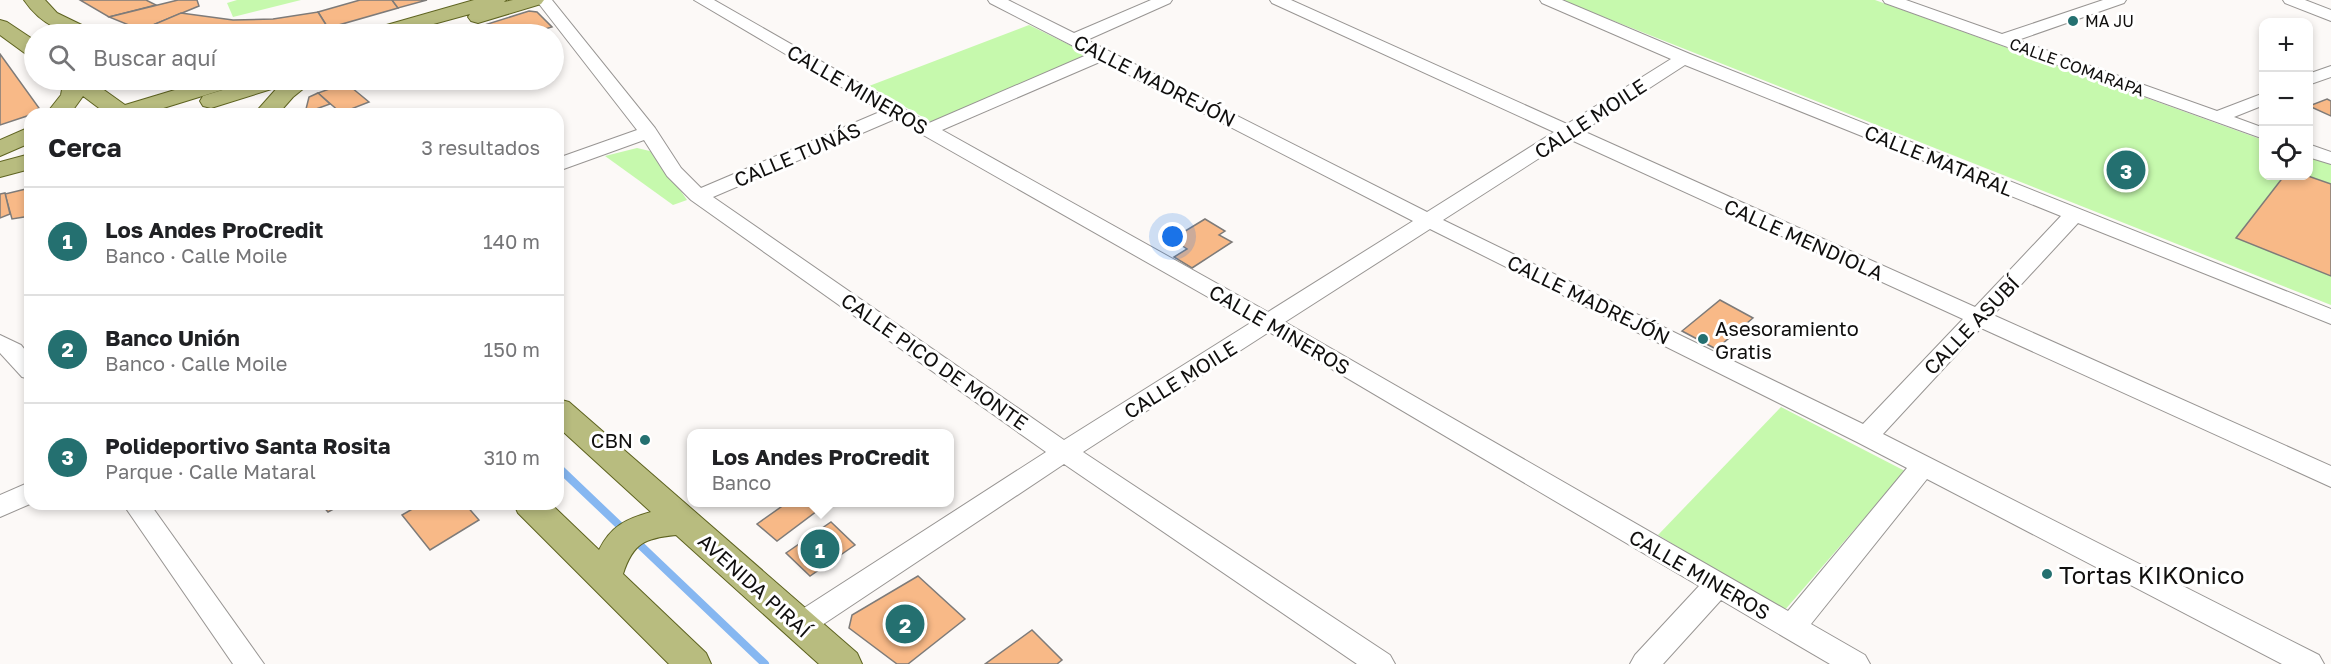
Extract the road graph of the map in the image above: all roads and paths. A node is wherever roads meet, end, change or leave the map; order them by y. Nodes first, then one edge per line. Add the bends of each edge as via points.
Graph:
1 (34, 0) edge
2 (496, 0) edge
3 (534, 0) edge
4 (544, 0) edge
5 (702, 0) edge
6 (996, 0) edge
7 (1164, 0) edge
8 (1278, 0) edge
9 (1548, 0) edge
10 (1891, 0) edge
11 (2291, 0) edge
12 (2113, 1) edge
13 (2331, 16) edge
14 (64, 24) edge
15 (411, 24) edge
16 (452, 24) edge
17 (563, 24) edge
18 (564, 25) edge
19 (0, 27) edge
20 (1074, 39) junction
21 (2002, 40) junction
22 (24, 43) edge
23 (1103, 54) junction
24 (1684, 58) junction
25 (2331, 71) edge
26 (2313, 78) edge
27 (73, 90) edge
28 (88, 90) edge
29 (179, 90) edge
30 (218, 90) edge
31 (245, 90) edge
32 (288, 90) edge
33 (2259, 100) edge
34 (201, 104) edge
35 (63, 108) edge
36 (113, 108) edge
37 (169, 108) edge
38 (271, 108) edge
39 (896, 112) junction
40 (2216, 118) junction
41 (928, 130) junction
42 (648, 132) junction
43 (2259, 132) edge
44 (1569, 133) junction
45 (24, 137) edge
46 (24, 145) edge
47 (0, 151) edge
48 (2313, 152) edge
49 (2331, 158) edge
50 (24, 162) edge
51 (564, 163) edge
52 (24, 169) edge
53 (0, 172) edge
54 (698, 196) junction
55 (2075, 214) junction
56 (1427, 220) junction
57 (2331, 317) edge
58 (1978, 318) junction
59 (1270, 323) junction
60 (0, 343) edge
61 (24, 364) edge
62 (564, 417) edge
63 (1866, 436) junction
64 (1064, 452) junction
65 (1924, 465) junction
66 (2331, 477) edge
67 (638, 491) junction
68 (24, 495) edge
69 (0, 507) edge
70 (140, 510) edge
71 (538, 510) edge
72 (670, 522) junction
73 (595, 555) junction
74 (1718, 584) junction
75 (800, 625) junction
76 (1791, 627) junction
77 (249, 664) edge
78 (693, 664) edge
79 (844, 664) edge
80 (1380, 664) edge
81 (1645, 664) edge
82 (1855, 664) edge
83 (2309, 664) edge

1 - 14 main road via 50,17
2 - 15 main road
3 - 16 main road
4 - 17 street, CALLE PICO DE MONTE
5 - 39 street, CALLE MINEROS
6 - 20 street, CALLE MADREJÓN
7 - 20 street
8 - 44 street, CALLE MENDIOLA
9 - 24 street, CALLE MATARAL
10 - 21 street, CALLE COMARAPA
11 - 13 street
12 - 21 street
18 - 42 street, CALLE PICO DE MONTE
19 - 22 main road
20 - 23 street, CALLE MADREJÓN
21 - 40 street, CALLE COMARAPA
23 - 41 street
23 - 56 street, CALLE MADREJÓN
24 - 44 street, CALLE MOILE
24 - 55 street, CALLE MATARAL
25 - 26 street
27 - 35 main road
28 - 36 main road
29 - 34 main road
30 - 34 main road
31 - 34 main road
32 - 38 main road
33 - 40 street
34 - 37 main road
39 - 41 street, CALLE MINEROS
39 - 54 street, CALLE TUNÁS
40 - 43 street, CALLE COMARAPA
41 - 59 street, CALLE MINEROS
42 - 51 street
42 - 54 street, CALLE PICO DE MONTE via 674,172
44 - 56 street, CALLE MOILE
44 - 58 street, CALLE MENDIOLA
45 - 47 main road
46 - 47 main road
48 - 49 street
50 - 53 main road
52 - 53 main road
54 - 64 street, CALLE PICO DE MONTE
55 - 57 street, CALLE MATARAL
55 - 58 street, CALLE ASUBÍ
56 - 59 street, CALLE MOILE
56 - 63 street, CALLE MADREJÓN
58 - 63 street, CALLE ASUBÍ
58 - 66 street, CALLE MENDIOLA
59 - 64 street, CALLE MOILE
59 - 74 street, CALLE MINEROS
60 - 61 street
62 - 67 main road, AVENIDA PIRAÍ
63 - 65 street, CALLE MADREJÓN
64 - 75 street, CALLE MOILE
64 - 80 street, CALLE PICO DE MONTE
65 - 76 street
65 - 83 street, CALLE MADREJÓN
67 - 72 main road, AVENIDA PIRAÍ
67 - 73 main road via 636,510
68 - 69 street
70 - 77 street
71 - 73 main road
72 - 73 main road via 642,526 616,546
72 - 75 main road, AVENIDA PIRAÍ
73 - 78 main road
74 - 76 street, CALLE MINEROS
74 - 81 street
75 - 79 main road, AVENIDA PIRAÍ
76 - 82 street, CALLE MINEROS

